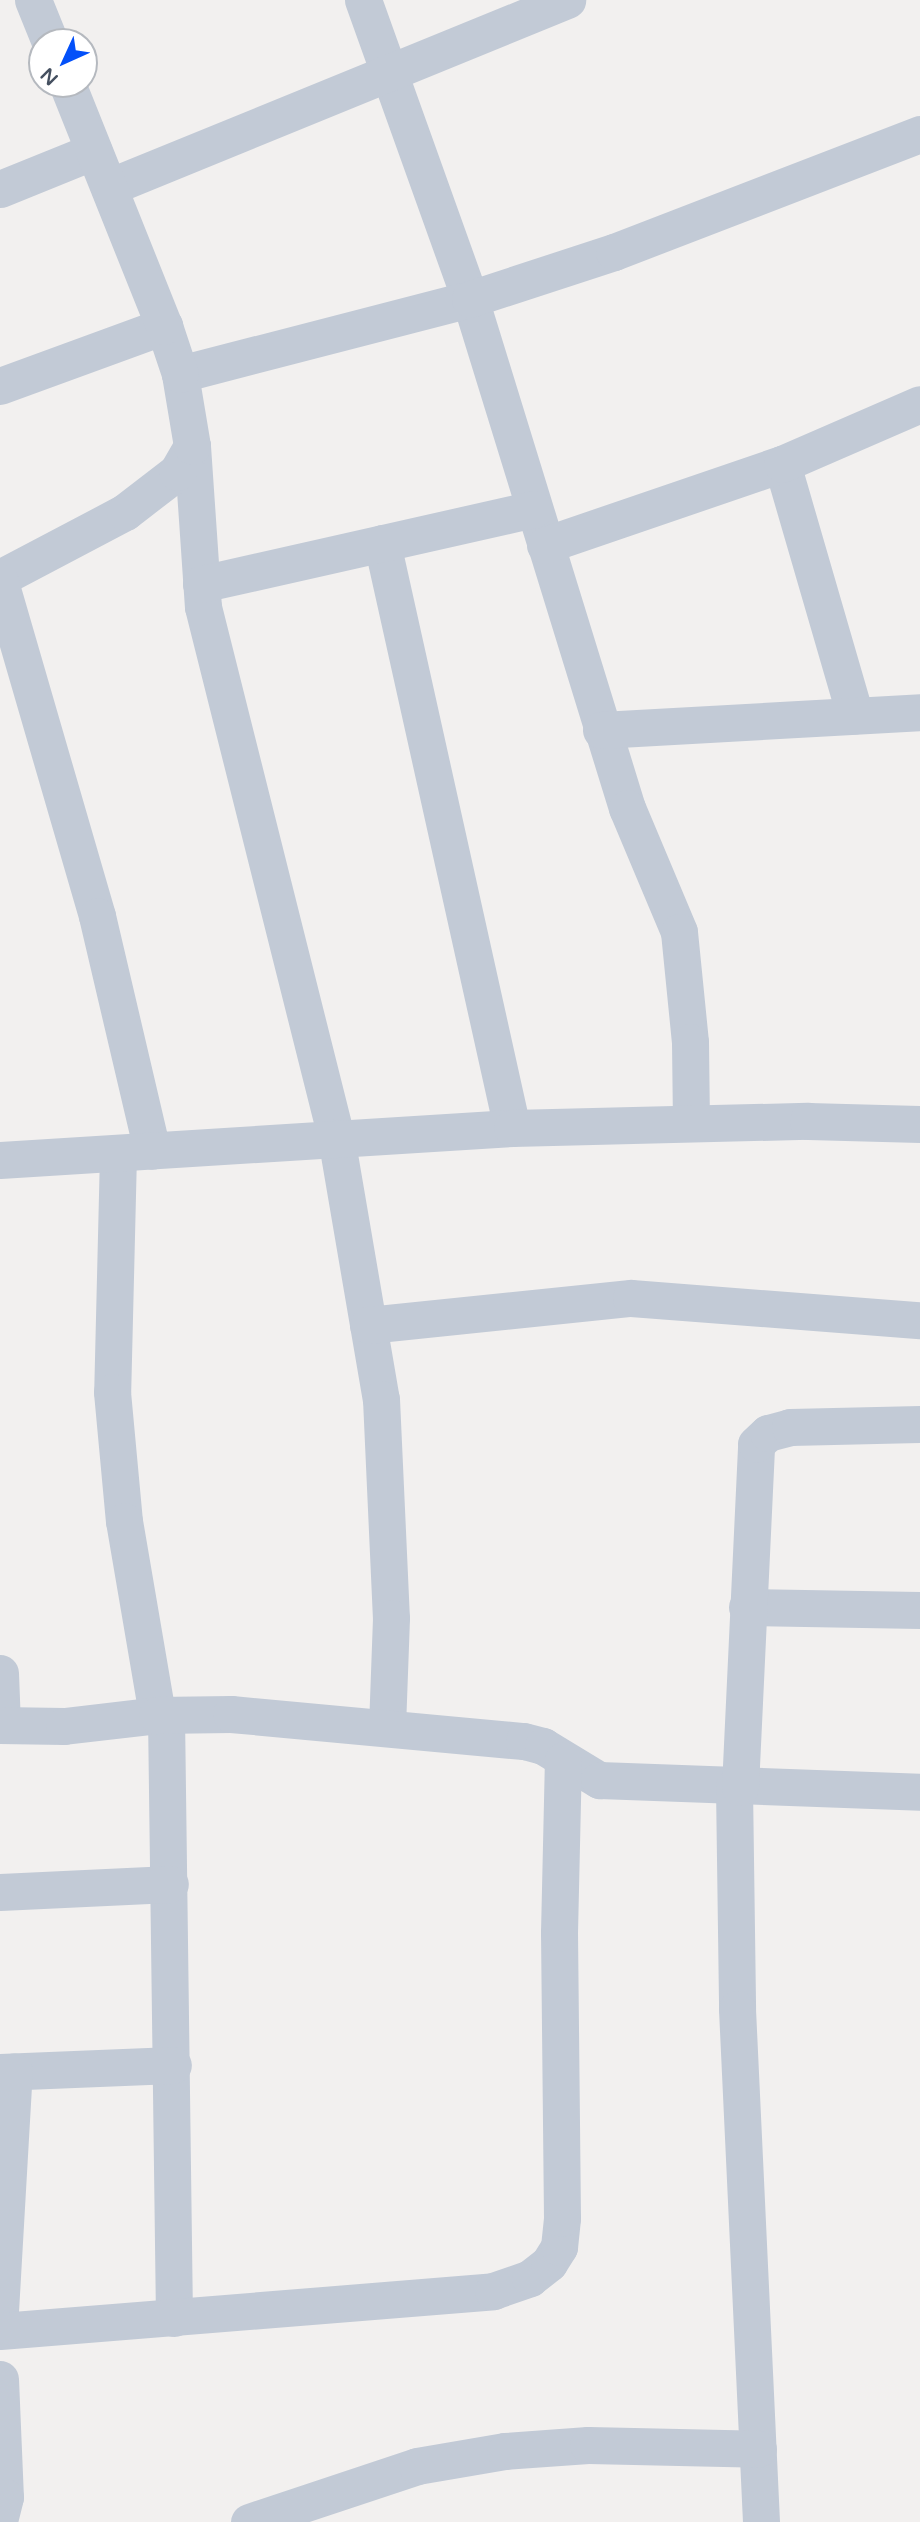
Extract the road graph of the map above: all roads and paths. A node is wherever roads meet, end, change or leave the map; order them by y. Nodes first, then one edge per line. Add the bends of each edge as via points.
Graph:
1 (33, 0) edge
2 (363, 0) edge
3 (567, 0) edge
4 (44, 28) edge
5 (391, 73) junction
6 (73, 98) edge
7 (920, 134) edge
8 (94, 150) junction
9 (109, 187) junction
10 (0, 189) edge
11 (470, 299) junction
12 (164, 326) junction
13 (180, 374) junction
14 (0, 387) edge
15 (920, 404) edge
16 (192, 446) junction
17 (782, 464) junction
18 (534, 509) junction
19 (382, 543) junction
20 (545, 545) junction
21 (0, 580) edge
22 (201, 584) junction
23 (920, 712) edge
24 (855, 716) junction
25 (601, 730) junction
26 (691, 1124) junction
27 (920, 1124) edge
28 (512, 1128) junction
29 (336, 1137) junction
30 (135, 1153) junction
31 (0, 1160) edge
32 (920, 1320) edge
33 (368, 1325) junction
34 (920, 1424) edge
35 (747, 1607) junction
36 (920, 1610) edge
37 (0, 1673) edge
38 (162, 1715) junction
39 (1, 1725) edge
40 (387, 1728) junction
41 (563, 1760) junction
42 (737, 1787) junction
43 (920, 1793) edge
44 (170, 1884) junction
45 (0, 1892) edge
46 (173, 2065) junction
47 (7, 2072) edge
48 (0, 2311) edge
49 (174, 2318) junction
50 (0, 2332) edge
51 (0, 2379) edge
52 (758, 2449) junction
53 (0, 2517) edge
54 (249, 2522) edge
55 (761, 2522) edge

1 - 4 street
2 - 5 street
3 - 5 street
5 - 9 street
5 - 11 street
6 - 8 street
7 - 11 street via 614,252
8 - 9 street
8 - 10 street
9 - 12 street
11 - 13 street
11 - 18 street
12 - 13 street
12 - 14 street
13 - 16 street
15 - 17 street
16 - 21 street via 177,472 125,512
16 - 22 street
17 - 20 street
17 - 24 street
18 - 19 street
18 - 20 street
19 - 22 street
19 - 28 street
20 - 25 street
21 - 30 street via 97,916
22 - 29 street via 213,656
23 - 24 street
24 - 25 street
25 - 26 street via 641,847 678,932 690,1042
26 - 27 street
26 - 28 street
28 - 29 street
29 - 30 street
29 - 33 street
30 - 31 street
30 - 38 street via 112,1392 124,1521
32 - 33 street via 631,1298
33 - 40 street via 380,1399 389,1544
34 - 35 street via 790,1427 768,1433 757,1444
35 - 36 street
35 - 42 street
37 - 39 street
38 - 39 street via 64,1727
38 - 40 street via 231,1714
38 - 44 street
40 - 41 street via 524,1741 543,1746
41 - 42 street via 599,1780
41 - 49 street via 562,2218 559,2247 549,2263 530,2278 494,2291
42 - 43 street
42 - 52 street via 737,2009
44 - 45 street
44 - 46 street
46 - 47 street
46 - 49 street
47 - 48 street
49 - 50 street
51 - 53 street via 5,2497
52 - 54 street via 588,2445 505,2451 418,2466
52 - 55 street

